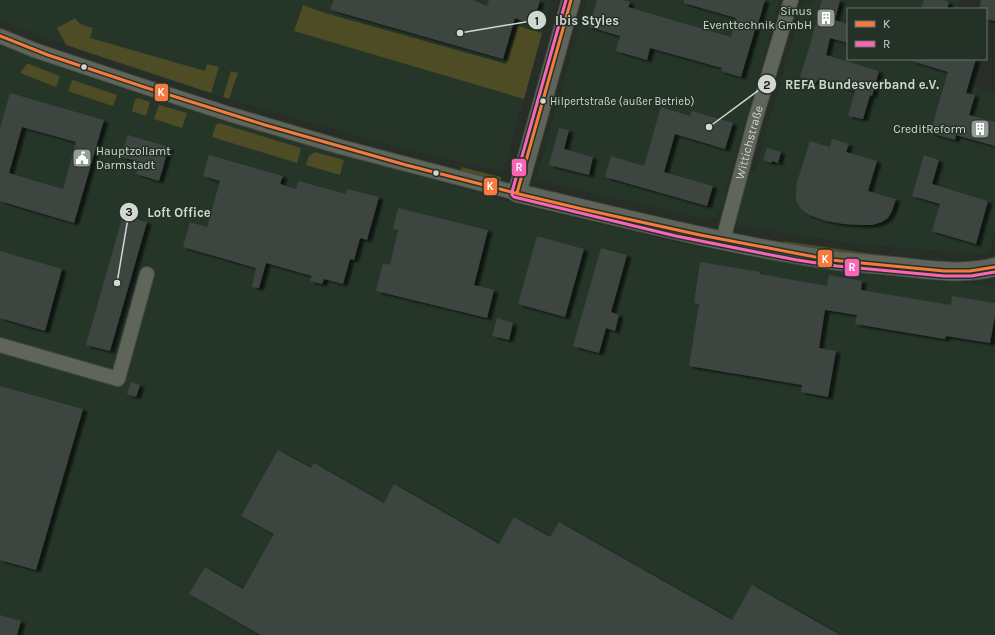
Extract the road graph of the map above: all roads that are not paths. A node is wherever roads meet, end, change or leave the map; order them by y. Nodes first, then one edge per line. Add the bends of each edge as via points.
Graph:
1 (571, 0) edge
2 (791, 0) edge
3 (0, 36) edge
4 (517, 193) junction
5 (722, 240) junction
6 (995, 268) edge
7 (147, 274) dead end
8 (0, 345) edge

1 - 4 main road
2 - 5 street, Wittichstraße
3 - 4 street via 34,50 236,116 341,147
4 - 5 main road
5 - 6 main road via 865,264 958,272
7 - 8 street via 118,380

